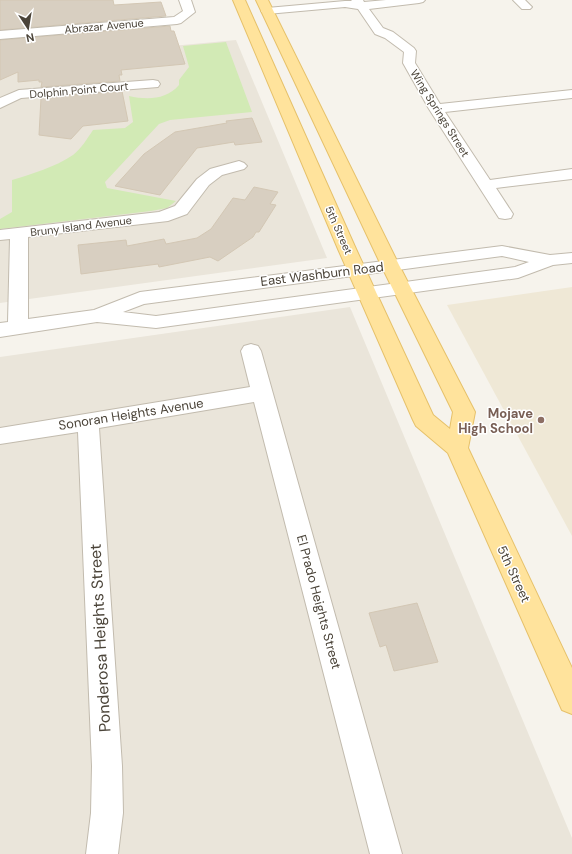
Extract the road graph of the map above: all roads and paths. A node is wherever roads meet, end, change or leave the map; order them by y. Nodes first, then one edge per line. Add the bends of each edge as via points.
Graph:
1 (185, 0) edge
2 (239, 0) edge
3 (420, 0) edge
4 (360, 3) edge
5 (267, 9) edge
6 (0, 36) edge
7 (153, 84) dead end
8 (572, 94) edge
9 (3, 102) edge
10 (436, 109) junction
11 (239, 166) dead end
12 (572, 174) edge
13 (486, 185) junction
14 (505, 214) dead end
15 (19, 233) junction
16 (0, 235) edge
17 (572, 258) edge
18 (550, 260) junction
19 (390, 265) junction
20 (356, 269) junction
21 (402, 288) junction
22 (366, 293) junction
23 (97, 316) junction
24 (9, 329) edge
25 (251, 350) dead end
26 (262, 393) junction
27 (88, 421) junction
28 (0, 436) edge
29 (457, 448) junction
30 (572, 700) edge
31 (102, 854) edge
32 (386, 854) edge

1 - 6 street, Abrazar Avenue via 189,12 177,20
2 - 20 main road, 5th Street
3 - 4 street
4 - 5 street via 350,10
4 - 10 street, Wing Springs Street via 379,31 389,35 410,51 409,64
5 - 19 main road
7 - 9 street, Dolphin Point Court via 20,94
8 - 10 street
10 - 13 street, Wing Springs Street
11 - 15 street, Bruny Island Avenue via 216,172 203,182 181,210 162,217
12 - 13 street
13 - 14 street, Wing Springs Street
15 - 16 street, Bruny Island Avenue
15 - 24 street
17 - 18 street, East Washburn Road
18 - 19 street, East Washburn Road via 502,251
18 - 21 street, East Washburn Road via 518,272
19 - 20 street, East Washburn Road
19 - 21 main road
20 - 22 main road, 5th Street
20 - 23 street, East Washburn Road via 140,298
21 - 22 street, East Washburn Road
21 - 29 main road via 464,412
22 - 23 street, East Washburn Road via 156,322
22 - 29 main road, 5th Street via 424,420
23 - 24 street, East Washburn Road
25 - 26 street, El Prado Heights Street
26 - 27 street, Sonoran Heights Avenue
26 - 32 street, El Prado Heights Street
27 - 28 street, Sonoran Heights Avenue
27 - 31 street, Ponderosa Heights Street via 107,766 107,813
29 - 30 main road, 5th Street

